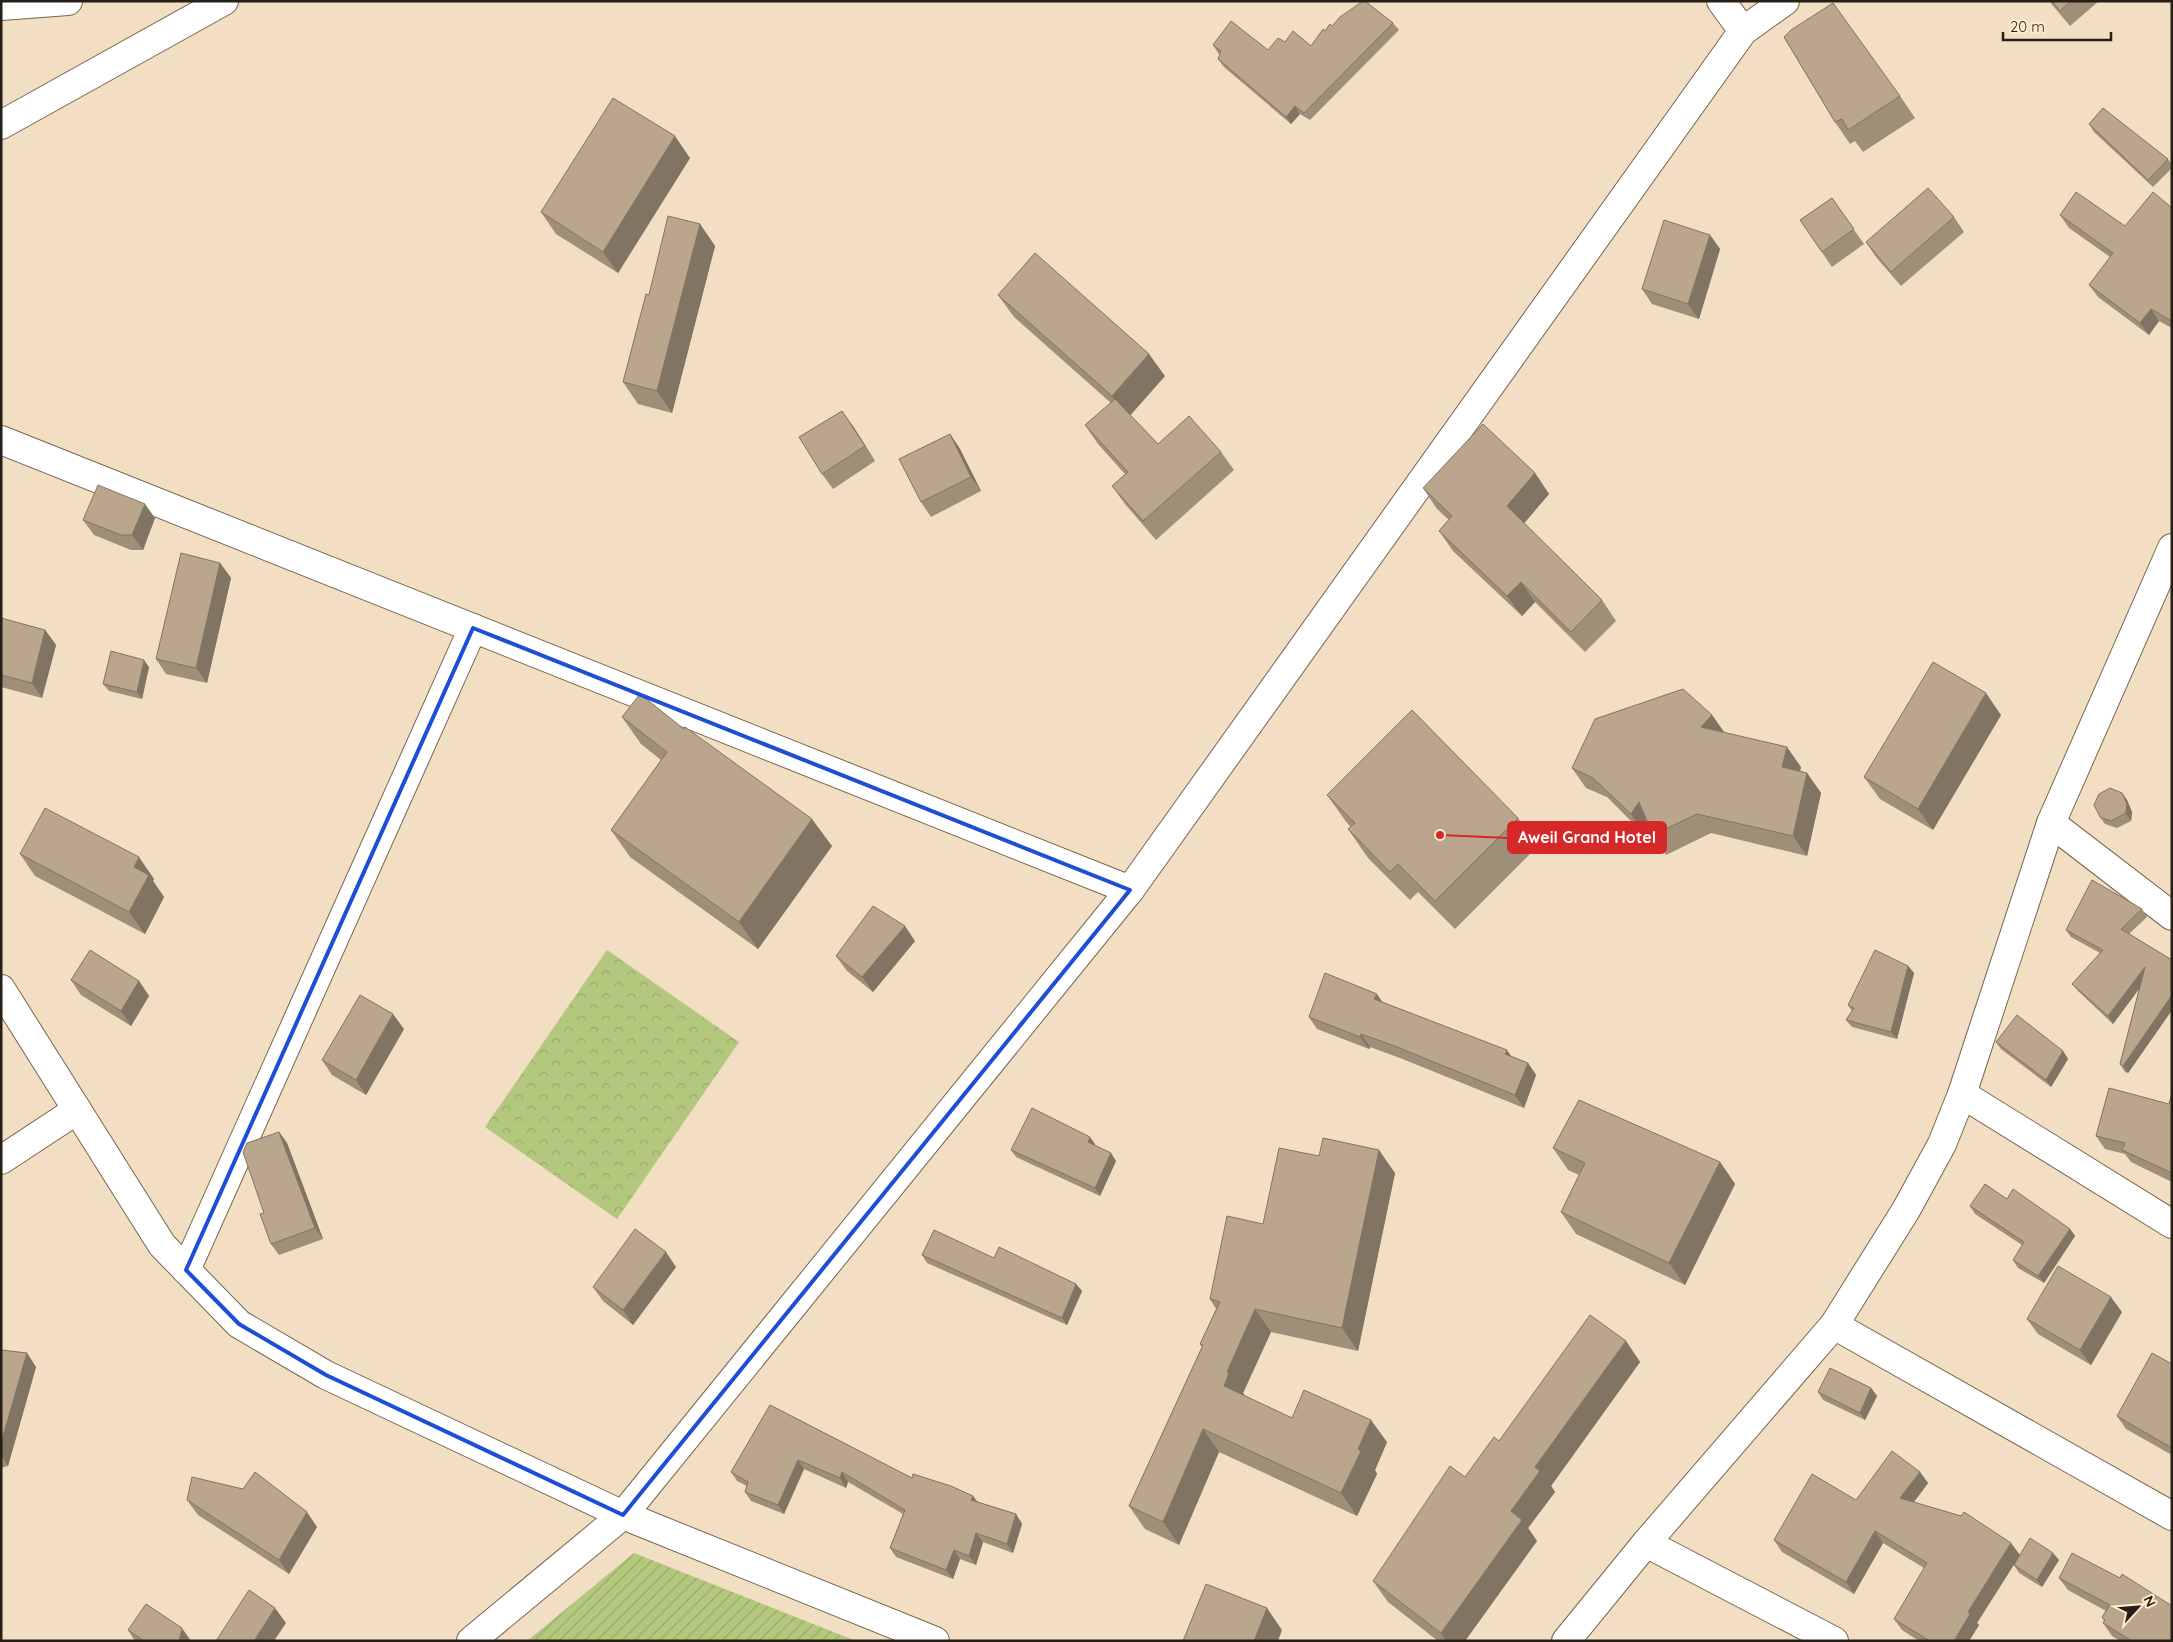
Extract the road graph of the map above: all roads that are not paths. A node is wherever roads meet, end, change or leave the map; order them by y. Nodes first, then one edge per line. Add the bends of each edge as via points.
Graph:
1 (68, 1) edge
2 (224, 1) edge
3 (1721, 1) edge
4 (1785, 1) edge
5 (1, 6) edge
6 (1743, 30) junction
7 (1, 125) edge
8 (1, 440) edge
9 (2172, 548) edge
10 (473, 628) junction
11 (2051, 823) junction
12 (1130, 890) junction
13 (2172, 916) edge
14 (1, 990) edge
15 (1962, 1094) junction
16 (77, 1110) junction
17 (1, 1160) edge
18 (2172, 1224) edge
19 (186, 1270) junction
20 (1834, 1325) junction
21 (623, 1515) junction
22 (2172, 1516) edge
23 (1646, 1543) junction
24 (471, 1641) edge
25 (935, 1641) edge
26 (1566, 1641) edge
27 (1834, 1641) edge

1 - 5 street
2 - 7 street
3 - 6 street
4 - 6 street
6 - 12 street
8 - 10 street
9 - 11 street
10 - 12 street
10 - 19 street
11 - 13 street
11 - 15 street
12 - 21 street
14 - 16 street
15 - 18 street
15 - 20 street via 1942,1144 1915,1194
16 - 17 street
16 - 19 street via 162,1245
19 - 21 street via 239,1324 326,1375
20 - 22 street
20 - 23 street
21 - 24 street
21 - 25 street
23 - 26 street
23 - 27 street

